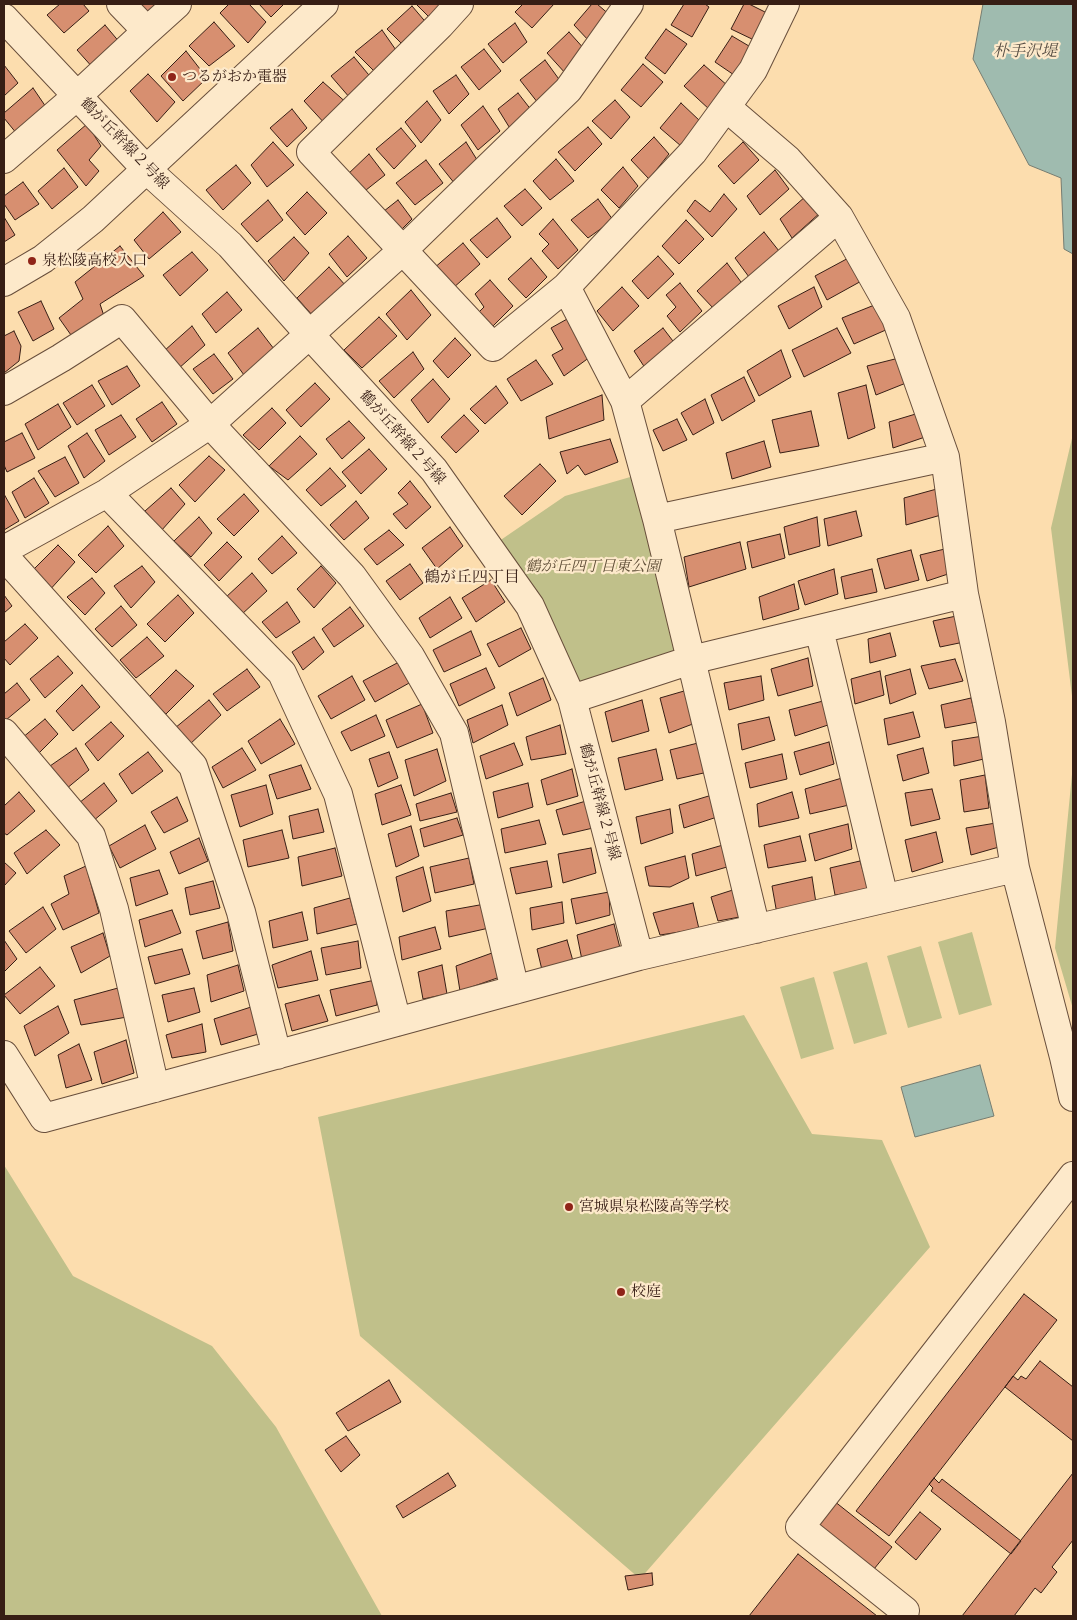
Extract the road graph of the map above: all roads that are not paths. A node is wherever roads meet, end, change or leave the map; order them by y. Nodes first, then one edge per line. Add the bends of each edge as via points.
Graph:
1 (121, 4) edge
2 (177, 4) edge
3 (324, 4) edge
4 (459, 4) edge
5 (629, 4) edge
6 (785, 4) edge
7 (4, 18) edge
8 (147, 31) junction
9 (77, 96) junction
10 (726, 107) junction
11 (4, 159) edge
12 (146, 169) junction
13 (839, 217) junction
14 (403, 250) junction
15 (4, 282) edge
16 (566, 287) junction
17 (310, 335) junction
18 (4, 391) edge
19 (625, 401) junction
20 (210, 424) junction
21 (945, 457) junction
22 (107, 493) junction
23 (657, 519) junction
24 (4, 550) edge
25 (4, 556) edge
26 (964, 594) junction
27 (818, 629) junction
28 (691, 660) junction
29 (572, 699) junction
30 (4, 733) edge
31 (1015, 868) junction
32 (884, 898) junction
33 (756, 929) junction
34 (639, 956) junction
35 (515, 990) junction
36 (397, 1022) junction
37 (4, 1055) edge
38 (277, 1055) junction
39 (155, 1088) junction
40 (1073, 1097) edge
41 (1073, 1176) edge
42 (905, 1610) dead end

1 - 8 street
2 - 8 street
3 - 12 street
4 - 14 street via 311,152
5 - 14 street via 568,90
6 - 10 street via 753,70
7 - 9 street, 鶴が丘幹線２号線
8 - 9 street
9 - 11 street
9 - 12 street, 鶴が丘幹線２号線
10 - 13 street via 788,160
10 - 16 street via 693,152
12 - 15 street via 93,219 43,259
12 - 17 street, 鶴が丘幹線２号線 via 230,245
13 - 19 street
13 - 21 street via 896,318
14 - 16 street via 493,347
14 - 17 street
16 - 19 street
17 - 20 street
17 - 29 street, 鶴が丘幹線２号線 via 434,470 530,606
18 - 20 street via 122,319
19 - 23 street
20 - 22 street
20 - 35 street via 352,576 410,656 454,733
21 - 23 street
21 - 26 street
22 - 24 street
22 - 36 street via 282,673 338,794
23 - 28 street
25 - 38 street via 192,766 240,912
26 - 27 street
26 - 31 street via 991,722
27 - 28 street
27 - 32 street
28 - 29 street
28 - 33 street
29 - 34 street, 鶴が丘幹線２号線
30 - 39 street via 91,836 114,909
31 - 32 street
31 - 40 street
32 - 33 street
33 - 34 street
34 - 35 street
35 - 36 street
36 - 38 street
37 - 39 street via 44,1118
38 - 39 street
41 - 42 street via 800,1527

